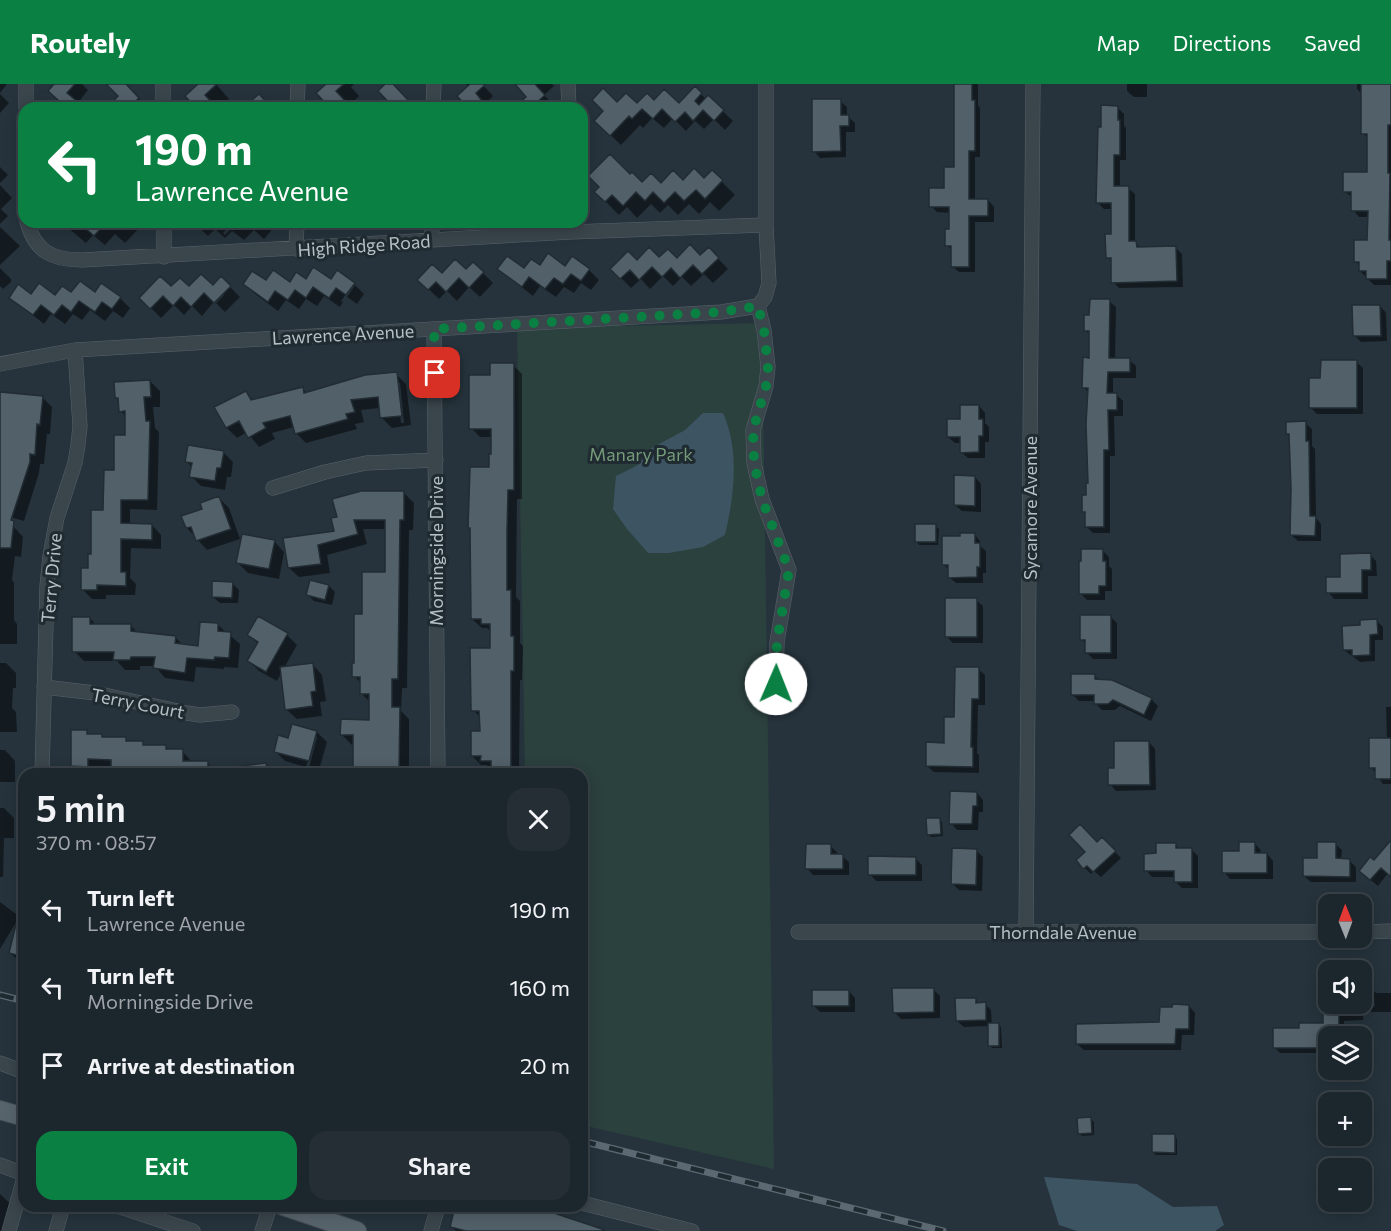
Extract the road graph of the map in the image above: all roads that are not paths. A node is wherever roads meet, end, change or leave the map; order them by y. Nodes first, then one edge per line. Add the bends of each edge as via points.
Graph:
1 (26, 84) edge
2 (163, 84) edge
3 (297, 84) edge
4 (434, 84) edge
5 (568, 84) edge
6 (766, 84) edge
7 (1033, 84) edge
8 (26, 102) edge
9 (163, 102) edge
10 (297, 102) edge
11 (433, 102) edge
12 (569, 102) edge
13 (766, 225) junction
14 (588, 227) edge
15 (29, 228) edge
16 (164, 228) edge
17 (297, 228) edge
18 (432, 228) edge
19 (560, 228) edge
20 (432, 240) junction
21 (296, 249) junction
22 (164, 257) junction
23 (758, 306) junction
24 (434, 329) junction
25 (75, 350) junction
26 (0, 364) edge
27 (436, 460) junction
28 (273, 488) dead end
29 (776, 684) dead end
30 (44, 687) junction
31 (232, 711) dead end
32 (42, 768) edge
33 (438, 768) edge
34 (798, 932) dead end
35 (1026, 932) junction
36 (1318, 932) edge
37 (1372, 932) edge
38 (1391, 932) edge
39 (0, 1064) edge
40 (18, 1070) edge
41 (0, 1110) edge
42 (18, 1115) edge
43 (0, 1165) edge
44 (18, 1172) edge
45 (18, 1200) edge
46 (588, 1205) edge
47 (61, 1212) edge
48 (135, 1212) edge
49 (268, 1212) edge
50 (301, 1212) edge
51 (436, 1212) edge
52 (9, 1231) edge
53 (56, 1231) edge
54 (193, 1231) edge
55 (262, 1231) edge
56 (357, 1231) edge
57 (431, 1231) edge
58 (692, 1231) edge

1 - 8 street
2 - 9 street
3 - 10 street
4 - 11 street
5 - 12 street
6 - 13 street
7 - 35 street, Sycamore Avenue
13 - 14 street, High Ridge Road
13 - 23 street via 769,283
15 - 22 street, High Ridge Road via 39,245 58,259
16 - 22 street
17 - 21 street
18 - 20 street
19 - 20 street, High Ridge Road
20 - 21 street, High Ridge Road
21 - 22 street, High Ridge Road
23 - 24 street, Lawrence Avenue via 721,312
23 - 29 street via 768,367 753,430 754,463 762,499 789,570 777,642
24 - 25 street, Lawrence Avenue
24 - 27 street, Morningside Drive
25 - 26 street, Lawrence Avenue
25 - 30 street, Terry Drive via 80,426 75,463 57,518 50,556
27 - 28 street via 366,463
27 - 33 street, Morningside Drive
30 - 31 street, Terry Court via 200,715
30 - 32 street, Terry Drive
34 - 35 street, Thorndale Avenue
35 - 36 street, Thorndale Avenue
37 - 38 street
39 - 40 street
41 - 42 main road
43 - 44 street
45 - 52 street
46 - 58 street
47 - 53 street
48 - 54 street
49 - 55 street
50 - 56 main road
51 - 57 street

